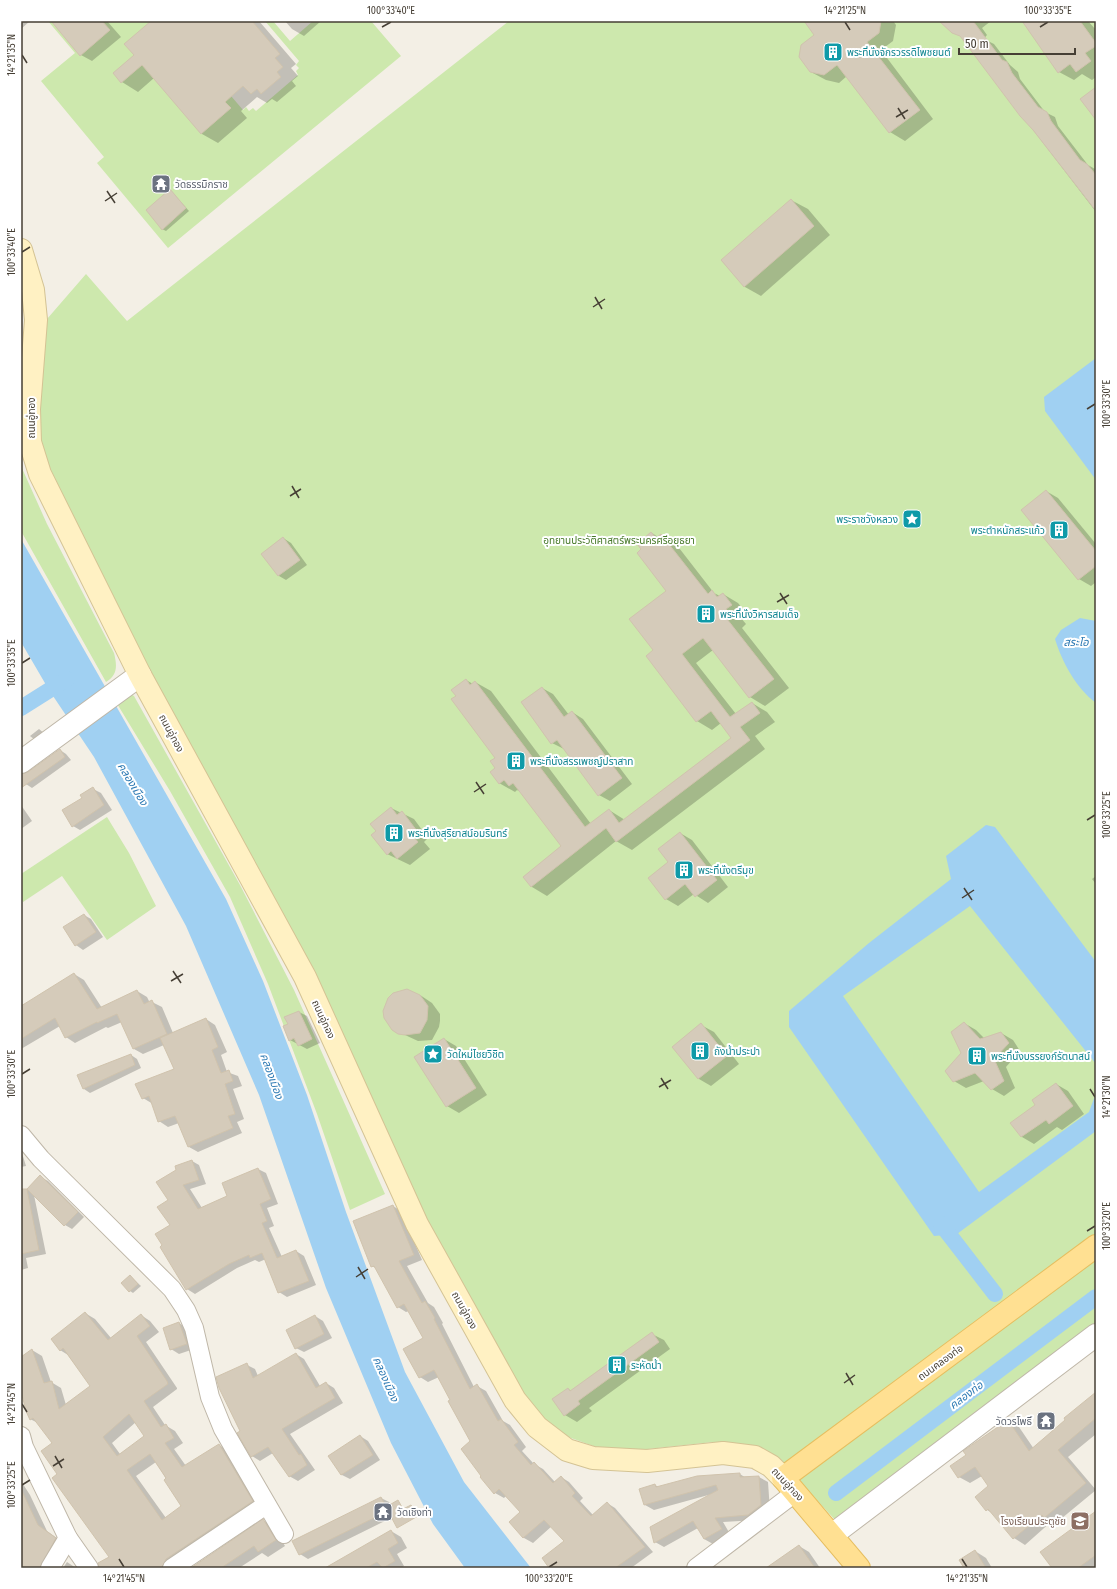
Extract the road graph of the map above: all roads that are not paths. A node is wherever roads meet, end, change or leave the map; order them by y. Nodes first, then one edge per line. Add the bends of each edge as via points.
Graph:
1 (21, 250) edge
2 (132, 681) junction
3 (21, 762) edge
4 (21, 1136) edge
5 (1096, 1246) edge
6 (1096, 1336) edge
7 (22, 1444) edge
8 (790, 1485) junction
9 (266, 1505) junction
10 (284, 1534) dead end
11 (832, 1535) junction
12 (68, 1538) junction
13 (50, 1568) edge
14 (89, 1568) edge
15 (172, 1568) edge
16 (696, 1568) edge
17 (859, 1568) edge

1 - 2 main road, ถนนอู่ทอง via 34,290 36,320 29,409 30,442 40,474
2 - 3 street
2 - 8 main road, ถนนอู่ทอง via 305,977 417,1224 519,1406 537,1427 567,1450 593,1458 646,1461 723,1453 755,1457 771,1466
4 - 9 street via 172,1289 186,1310 194,1328 210,1397 223,1429
5 - 8 main road, ถนนคลองท่อ
6 - 11 street
7 - 12 street
8 - 11 main road, ถนนอู่ทอง
8 - 16 street
9 - 10 street
9 - 15 street
11 - 17 main road, ถนนอู่ทอง
12 - 13 street
12 - 14 street

